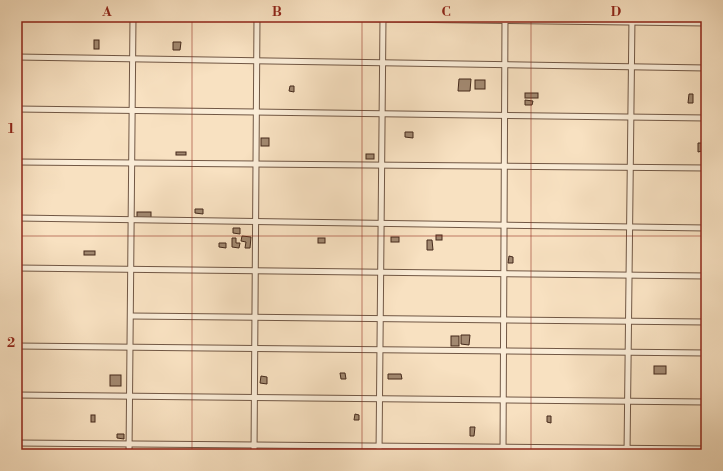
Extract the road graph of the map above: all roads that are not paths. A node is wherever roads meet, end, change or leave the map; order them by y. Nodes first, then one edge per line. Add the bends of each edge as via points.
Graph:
1 (133, 17) edge
2 (229, 17) edge
3 (257, 17) edge
4 (383, 18) edge
5 (505, 19) edge
6 (632, 20) edge
7 (706, 23) edge
8 (17, 57) edge
9 (133, 59) junction
10 (256, 61) junction
11 (383, 63) junction
12 (505, 65) junction
13 (632, 67) junction
14 (706, 68) edge
15 (17, 109) edge
16 (132, 111) junction
17 (256, 113) junction
18 (382, 114) junction
19 (504, 116) junction
20 (631, 117) junction
21 (706, 118) edge
22 (17, 162) edge
23 (132, 163) junction
24 (256, 164) junction
25 (382, 166) junction
26 (504, 167) junction
27 (630, 168) junction
28 (706, 168) edge
29 (17, 218) edge
30 (131, 220) junction
31 (255, 222) junction
32 (381, 224) junction
33 (504, 225) junction
34 (630, 227) junction
35 (706, 228) edge
36 (17, 268) edge
37 (131, 270) junction
38 (255, 271) junction
39 (381, 272) junction
40 (504, 274) junction
41 (629, 275) junction
42 (706, 276) edge
43 (131, 316) junction
44 (255, 317) junction
45 (381, 319) junction
46 (504, 320) junction
47 (629, 321) junction
48 (706, 322) edge
49 (17, 346) edge
50 (130, 347) junction
51 (254, 348) junction
52 (380, 350) junction
53 (504, 351) junction
54 (628, 352) junction
55 (706, 353) edge
56 (17, 395) edge
57 (130, 396) junction
58 (254, 397) junction
59 (380, 398) junction
60 (503, 400) junction
61 (628, 401) junction
62 (706, 402) edge
63 (17, 443) edge
64 (130, 444) junction
65 (254, 445) junction
66 (379, 446) junction
67 (503, 447) junction
68 (706, 449) edge
69 (627, 451) edge
70 (129, 454) edge
71 (254, 454) edge
72 (379, 454) edge
73 (503, 454) edge

1 - 9 street
2 - 3 street
3 - 4 street
3 - 10 street
4 - 5 street
4 - 11 street
5 - 6 street
5 - 12 street
6 - 7 street
6 - 13 street
8 - 9 street
9 - 10 street
9 - 16 street
10 - 11 street
10 - 17 street
11 - 12 street
11 - 18 street
12 - 13 street
12 - 19 street
13 - 14 street
13 - 20 street
15 - 16 street
16 - 17 street
16 - 23 street
17 - 18 street
17 - 24 street
18 - 19 street
18 - 25 street
19 - 20 street
19 - 26 street
20 - 21 street
20 - 27 street
22 - 23 street
23 - 24 street
23 - 30 street
24 - 25 street
24 - 31 street
25 - 26 street
25 - 32 street
26 - 27 street
26 - 33 street
27 - 28 street
27 - 34 street
29 - 30 street
30 - 31 street
30 - 37 street
31 - 32 street
31 - 38 street
32 - 33 street
32 - 39 street
33 - 34 street
33 - 40 street
34 - 35 street
34 - 41 street
36 - 37 street
37 - 38 street
37 - 43 street
38 - 39 street
38 - 44 street
39 - 40 street
39 - 45 street
40 - 41 street
40 - 46 street
41 - 42 street
41 - 47 street
43 - 44 street
43 - 50 street
44 - 45 street
44 - 51 street
45 - 46 street
45 - 52 street
46 - 47 street
46 - 53 street
47 - 48 street
47 - 54 street
49 - 50 street
50 - 51 street
50 - 57 street
51 - 52 street
51 - 58 street
52 - 53 street
52 - 59 street
53 - 54 street
53 - 60 street
54 - 55 street
54 - 61 street
56 - 57 street
57 - 58 street
57 - 64 street
58 - 59 street
58 - 65 street
59 - 60 street
59 - 66 street
60 - 61 street
60 - 67 street
61 - 62 street
61 - 69 street
63 - 64 street
64 - 65 street
64 - 70 street
65 - 66 street
65 - 71 street
66 - 67 street
66 - 72 street
67 - 69 street
67 - 73 street
68 - 69 street

